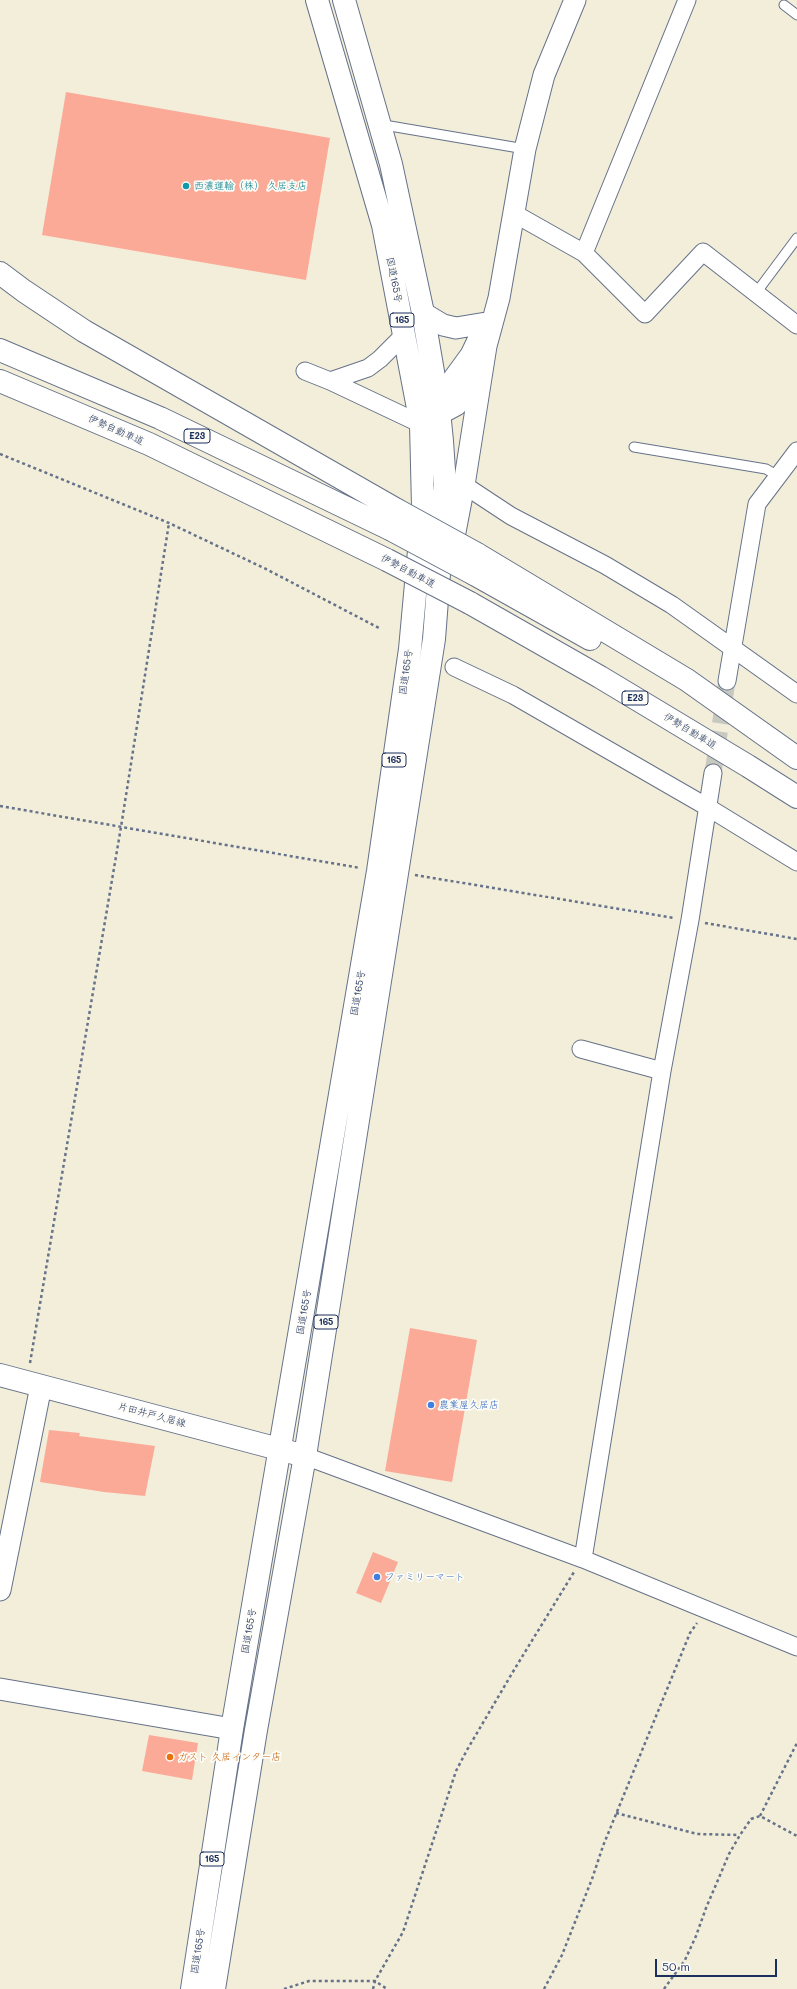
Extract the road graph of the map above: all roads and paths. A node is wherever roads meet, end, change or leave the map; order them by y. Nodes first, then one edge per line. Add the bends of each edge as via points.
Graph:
1 (317, 0) edge
2 (344, 0) edge
3 (574, 0) edge
4 (687, 0) edge
5 (784, 5) dead end
6 (797, 15) edge
7 (390, 126) dead end
8 (525, 150) junction
9 (515, 214) junction
10 (797, 238) edge
11 (584, 253) junction
12 (0, 273) edge
13 (756, 293) junction
14 (423, 313) junction
15 (486, 323) junction
16 (797, 325) edge
17 (405, 334) junction
18 (486, 346) junction
19 (0, 350) edge
20 (305, 371) dead end
21 (0, 381) edge
22 (330, 381) junction
23 (0, 395) edge
24 (432, 413) junction
25 (149, 444) junction
26 (634, 447) dead end
27 (797, 452) edge
28 (0, 454) edge
29 (778, 476) junction
30 (464, 485) junction
31 (394, 520) junction
32 (169, 523) junction
33 (476, 564) junction
34 (379, 628) dead end
35 (434, 639) junction
36 (733, 648) junction
37 (454, 667) dead end
38 (728, 681) tunnel mouth
39 (797, 694) edge
40 (797, 758) edge
41 (797, 764) edge
42 (713, 773) tunnel mouth
43 (797, 798) edge
44 (0, 806) edge
45 (709, 808) junction
46 (121, 827) junction
47 (797, 862) edge
48 (378, 871) junction
49 (411, 874) dead end
50 (690, 920) junction
51 (797, 939) edge
52 (580, 1049) dead end
53 (662, 1070) junction
54 (0, 1374) edge
55 (34, 1384) junction
56 (281, 1449) junction
57 (305, 1456) junction
58 (583, 1559) junction
59 (0, 1590) edge
60 (706, 1609) junction
61 (797, 1647) edge
62 (0, 1688) edge
63 (232, 1729) junction
64 (797, 1743) edge
65 (616, 1813) junction
66 (760, 1816) junction
67 (740, 1834) junction
68 (797, 1836) edge
69 (375, 1981) junction
70 (192, 1989) edge
71 (214, 1989) edge
72 (284, 1989) edge
73 (374, 1989) edge
74 (387, 1989) edge
75 (544, 1989) edge
76 (664, 1989) edge

1 - 17 main road, 国道165号 / 165 via 383,225
2 - 14 main road, 国道165号 / 165 via 390,164
3 - 8 street via 544,75
4 - 11 street
5 - 6 lane
7 - 8 lane
8 - 9 street
9 - 11 street
9 - 15 street
9 - 18 street via 499,298
10 - 13 lane
11 - 13 street via 645,314 703,252
12 - 31 main road via 84,331
13 - 16 street
14 - 15 street via 443,325 456,328
14 - 24 main road, 国道165号 / 165
15 - 24 street via 471,355
17 - 22 street via 368,368
17 - 24 main road, 国道165号 / 165
18 - 24 street via 469,390 456,405
18 - 30 street
19 - 31 main road, E23
20 - 22 street
21 - 25 main road, 伊勢自動車道 / E23
22 - 24 street
23 - 25 main road
24 - 35 main road, 国道165号 / 165 via 445,485
24 - 48 main road, 国道165号 / 165 via 410,649
25 - 43 main road, 伊勢自動車道 / E23, bridge via 470,603 600,676
26 - 29 lane via 766,469
27 - 29 street
28 - 32 path
29 - 36 street via 757,504
30 - 35 street
30 - 36 street via 512,516 605,565 672,605
31 - 33 main road, E23, bridge
32 - 34 path via 266,569
32 - 46 path
33 - 40 main road via 686,680
33 - 41 main road, E23
35 - 57 main road, 国道165号 / 165
36 - 38 street
36 - 39 street
37 - 45 street via 513,696
42 - 45 street
44 - 46 path
45 - 47 street
45 - 50 street
46 - 48 path
46 - 55 path
48 - 56 main road, 国道165号 / 165
49 - 50 path
50 - 51 path
50 - 53 street
52 - 53 street
53 - 58 street
54 - 55 main road, 片田井戸久居線
55 - 56 main road, 片田井戸久居線
55 - 59 street
56 - 57 main road, 片田井戸久居線
56 - 63 main road, 国道165号 / 165
57 - 58 street
57 - 71 main road, 国道165号 / 165 via 256,1730
58 - 60 street
58 - 69 path via 514,1670 460,1764 403,1932
60 - 61 street
60 - 65 path via 690,1633
62 - 63 street
63 - 70 main road, 国道165号 / 165
64 - 66 path
65 - 67 path via 698,1834
65 - 75 path via 562,1955
66 - 67 path via 751,1819
66 - 68 path
67 - 76 path via 729,1854 685,1960
69 - 72 path via 309,1981
69 - 73 path
69 - 74 path

